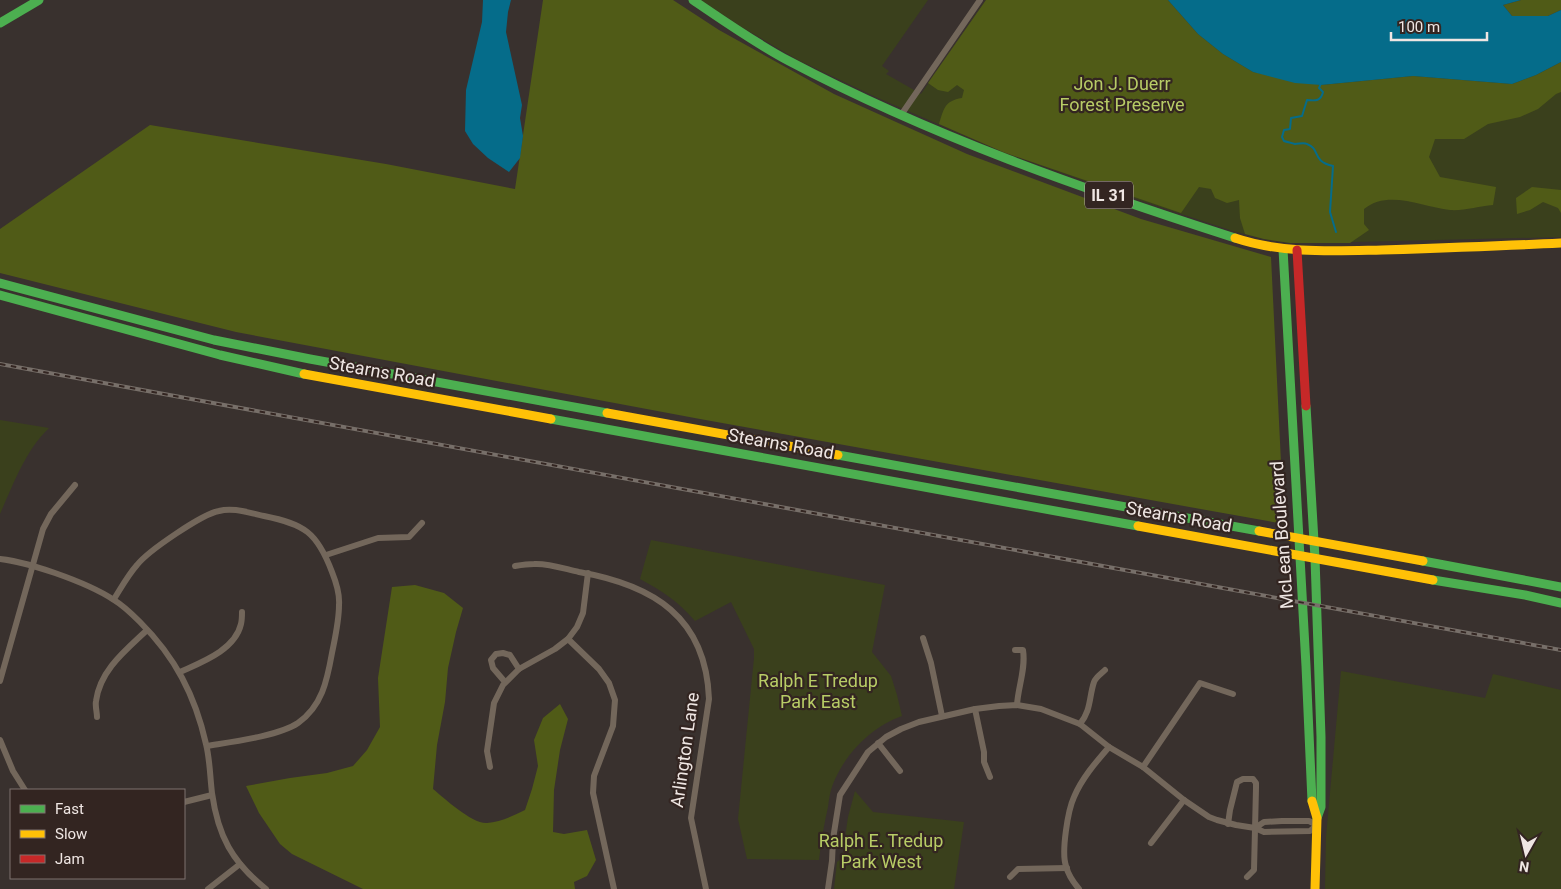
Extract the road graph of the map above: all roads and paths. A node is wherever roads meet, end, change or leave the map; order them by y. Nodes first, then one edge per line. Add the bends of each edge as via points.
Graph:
1 (39, 0) edge
2 (693, 0) edge
3 (980, 0) edge
4 (0, 23) edge
5 (901, 115) junction
6 (1561, 243) edge
7 (1283, 249) junction
8 (1297, 250) junction
9 (0, 283) edge
10 (0, 295) edge
11 (75, 485) dead end
12 (422, 523) dead end
13 (1298, 538) junction
14 (1314, 541) junction
15 (326, 555) junction
16 (1299, 555) junction
17 (1315, 558) junction
18 (0, 559) edge
19 (32, 565) junction
20 (515, 566) dead end
21 (588, 573) junction
22 (1561, 587) edge
23 (114, 599) junction
24 (1561, 602) edge
25 (242, 612) dead end
26 (147, 630) junction
27 (922, 638) dead end
28 (568, 639) junction
29 (1014, 650) dead end
30 (519, 669) junction
31 (1105, 670) dead end
32 (180, 672) junction
33 (0, 681) edge
34 (505, 682) junction
35 (1233, 694) dead end
36 (1017, 706) junction
37 (975, 709) junction
38 (942, 716) junction
39 (97, 717) dead end
40 (1080, 724) junction
41 (0, 740) edge
42 (878, 742) junction
43 (207, 746) junction
44 (1109, 746) junction
45 (490, 767) dead end
46 (1143, 767) junction
47 (900, 771) dead end
48 (990, 777) dead end
49 (24, 789) edge
50 (212, 795) junction
51 (1184, 800) junction
52 (185, 802) edge
53 (1317, 822) junction
54 (1228, 824) junction
55 (1255, 828) junction
56 (1151, 843) dead end
57 (240, 864) junction
58 (1067, 868) junction
59 (1010, 877) dead end
60 (1247, 877) dead end
61 (208, 889) edge
62 (266, 889) edge
63 (614, 889) edge
64 (706, 889) edge
65 (828, 889) edge
66 (1078, 889) edge
67 (1315, 889) edge

1 - 4 main road
2 - 5 main road, IL 31 via 789,61
3 - 5 street
5 - 7 main road, IL 31 via 1030,168 1241,240
6 - 8 main road, IL 31
7 - 8 main road, IL 31
7 - 13 main road, McLean Boulevard
8 - 14 main road, McLean Boulevard
9 - 13 main road, Stearns Road via 214,340 310,359
10 - 16 main road, Stearns Road via 220,355 305,374
11 - 19 street via 52,514
12 - 15 street via 410,538 378,538
13 - 14 main road, Stearns Road
13 - 16 main road, McLean Boulevard
14 - 17 main road, McLean Boulevard
14 - 22 main road, Stearns Road
15 - 23 street via 322,547 298,525 246,512 218,511 202,517 146,555
15 - 43 street via 340,607 330,666 320,700 297,724 282,731
16 - 17 main road, Stearns Road
16 - 53 main road, McLean Boulevard via 1312,805
17 - 24 main road, Stearns Road
17 - 53 main road, McLean Boulevard via 1321,737 1321,807
18 - 19 street
19 - 23 street
19 - 33 street
20 - 21 street, Arlington Lane via 536,564
21 - 28 street via 583,613
21 - 64 street, Arlington Lane via 616,580 651,595 670,608 698,644 705,664 709,699 691,818
23 - 26 street
25 - 32 street via 236,636 222,650
26 - 32 street
26 - 39 street via 116,659 102,680 96,702
27 - 38 street via 931,663
28 - 30 street
28 - 63 street via 599,669 615,700 613,726 594,776 593,793
29 - 36 street via 1023,650 1025,659
30 - 34 street
30 - 34 street via 510,655 496,654 491,660 493,668
31 - 40 street via 1094,682 1088,710
32 - 43 street via 196,707
34 - 45 street via 494,702 487,750
35 - 46 street via 1200,683
36 - 37 street
36 - 40 street via 1052,712
37 - 38 street
37 - 48 street via 984,762
38 - 42 street via 901,728
40 - 44 street
41 - 49 street
42 - 47 street
42 - 65 street via 862,759 840,795
43 - 50 street
44 - 46 street
44 - 58 street via 1073,797 1066,828
46 - 51 street
50 - 52 street
50 - 57 street via 225,842
51 - 54 street
51 - 56 street
53 - 55 street via 1264,822
53 - 55 street via 1310,831 1264,832
53 - 67 main road, McLean Boulevard
54 - 55 street
54 - 55 street via 1236,785 1240,780 1251,779 1256,783
55 - 60 street via 1254,870
57 - 61 street
57 - 62 street
58 - 59 street via 1018,869
58 - 66 street

